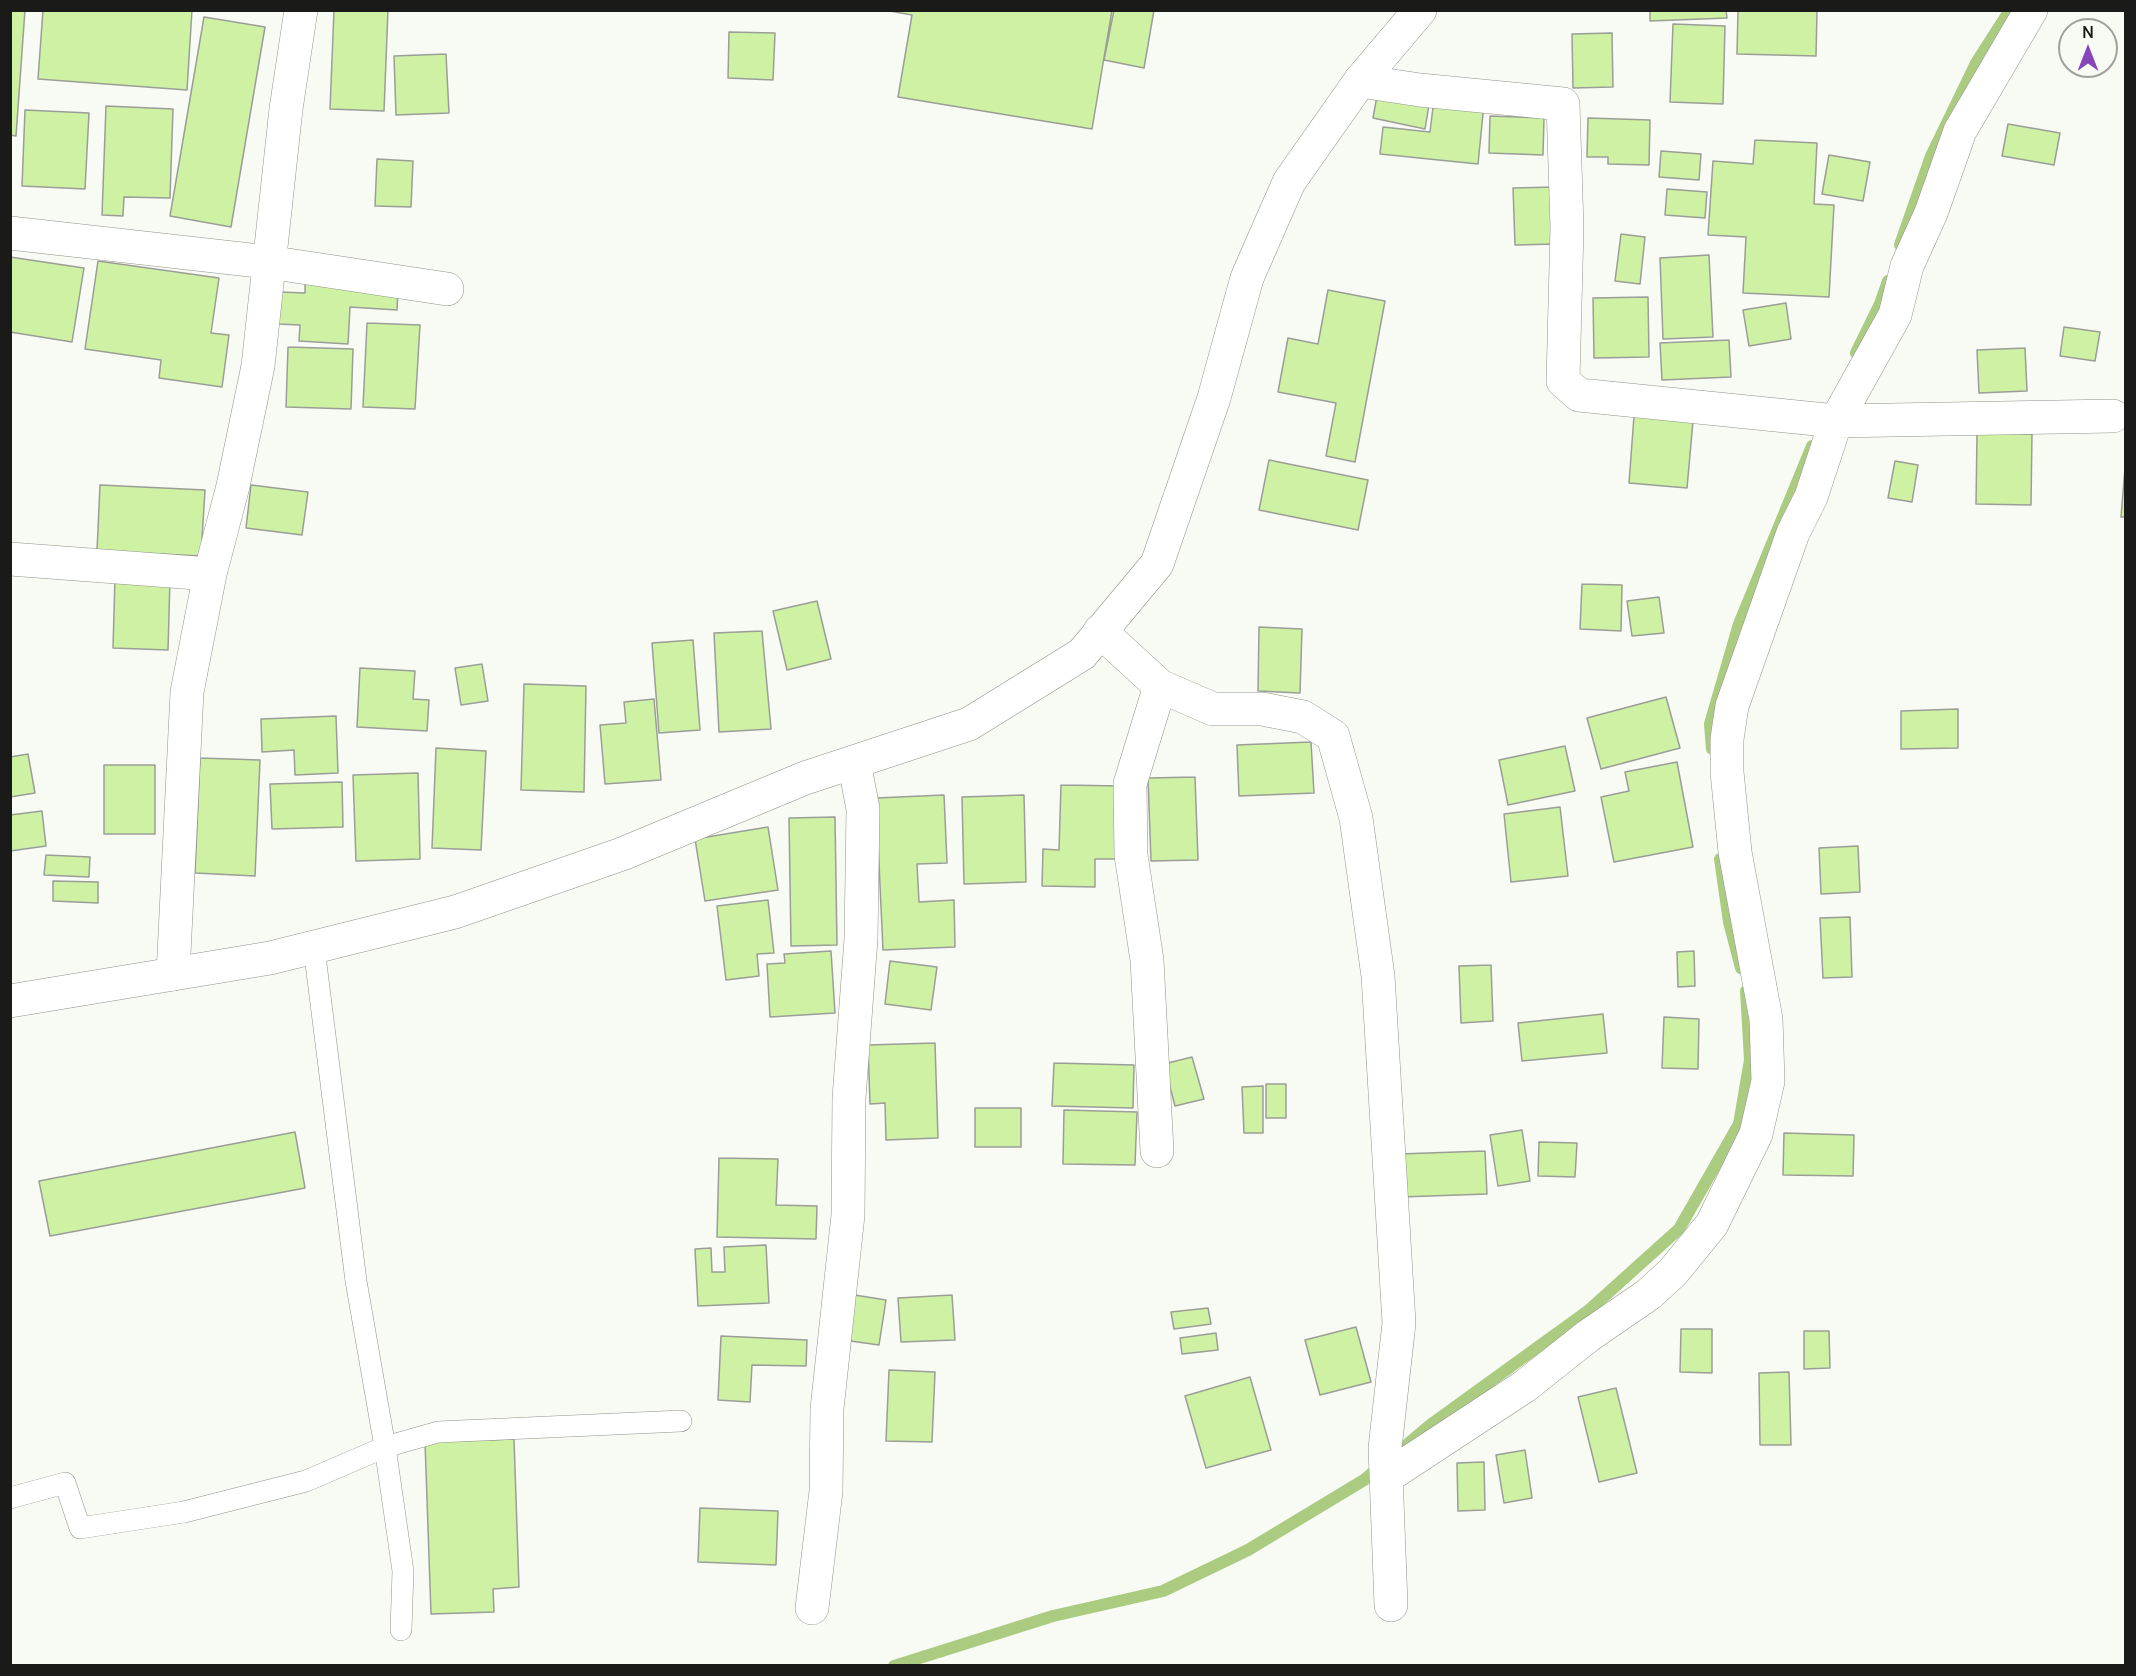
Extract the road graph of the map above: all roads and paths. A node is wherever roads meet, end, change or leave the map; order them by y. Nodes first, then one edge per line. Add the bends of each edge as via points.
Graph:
1 (302, 10) edge
2 (1420, 10) edge
3 (2031, 10) edge
4 (1360, 81) junction
5 (10, 233) edge
6 (268, 262) junction
7 (447, 289) dead end
8 (2113, 416) dead end
9 (1836, 421) junction
10 (10, 559) edge
11 (210, 574) junction
12 (1101, 631) junction
13 (1160, 686) junction
14 (854, 762) junction
15 (314, 948) junction
16 (174, 974) junction
17 (10, 1001) edge
18 (1157, 1151) dead end
19 (681, 1421) dead end
20 (385, 1447) junction
21 (1387, 1462) junction
22 (10, 1498) edge
23 (1391, 1605) dead end
24 (812, 1608) dead end
25 (401, 1630) dead end

1 - 6 street
2 - 4 street
3 - 9 street via 1960,130 1931,213 1907,266 1894,315
4 - 9 street via 1563,104 1563,381 1579,395
4 - 12 street via 1288,182 1247,278 1214,398 1157,564
5 - 6 street
6 - 7 street
6 - 11 street via 258,366
8 - 9 street
9 - 21 street via 1811,497 1793,533 1759,626 1732,706 1727,739 1735,852 1766,1019 1768,1081 1756,1134 1712,1224 1673,1272 1649,1294 1525,1386
10 - 11 street
11 - 16 street via 187,692
12 - 13 street
12 - 14 street via 1082,654 969,724
13 - 18 street via 1130,784 1131,855 1147,960
13 - 21 street via 1213,709 1262,709 1303,717 1334,736 1356,818 1378,976 1399,1323
14 - 15 street via 805,778 622,854 455,912
14 - 24 street via 863,809 861,939 849,1098 848,1215 827,1409 826,1491
15 - 16 street
15 - 20 lane via 357,1281
16 - 17 street
19 - 20 lane via 438,1432
20 - 22 lane via 306,1481 184,1512 80,1528 64,1483
20 - 25 lane via 403,1571
21 - 23 street

